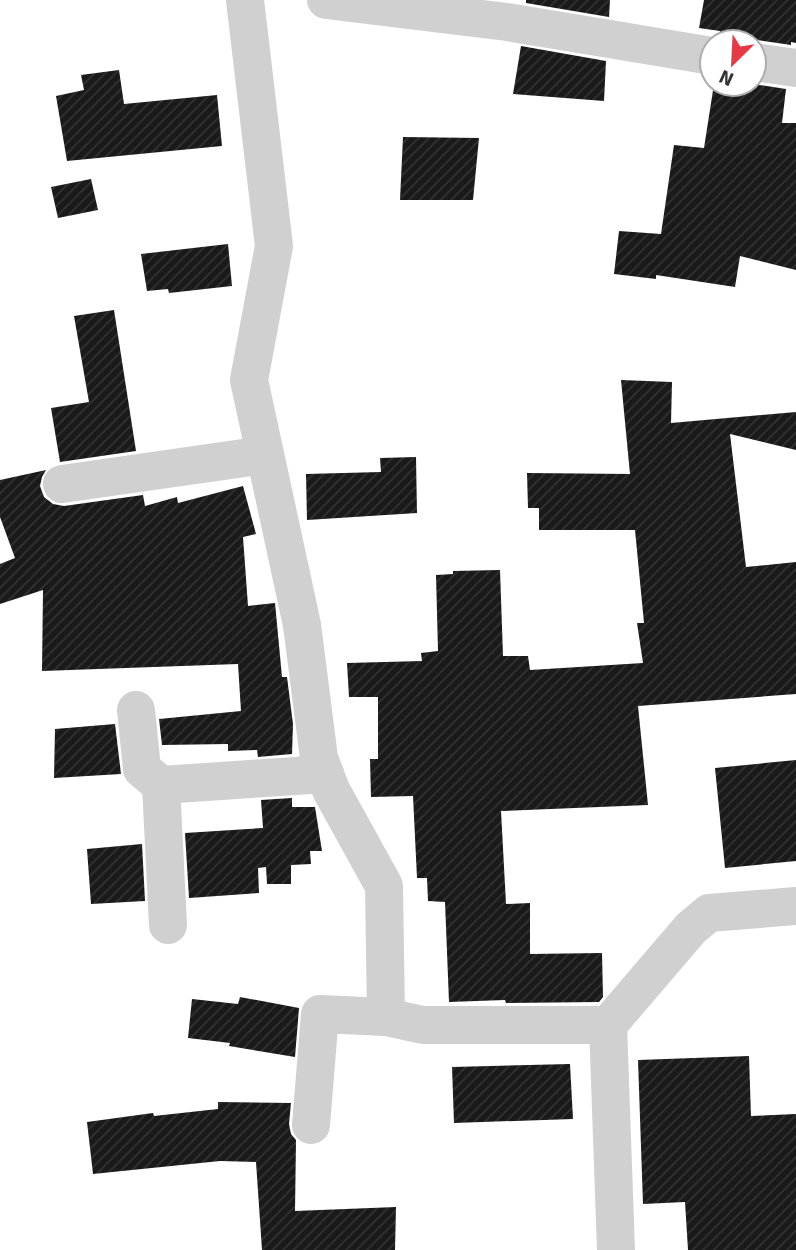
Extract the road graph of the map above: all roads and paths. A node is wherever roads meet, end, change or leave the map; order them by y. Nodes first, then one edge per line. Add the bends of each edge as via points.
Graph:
1 (245, 0) edge
2 (327, 0) edge
3 (508, 11) edge
4 (698, 53) edge
5 (768, 64) edge
6 (796, 68) edge
7 (265, 455) junction
8 (62, 484) dead end
9 (136, 710) dead end
10 (325, 774) junction
11 (161, 785) junction
12 (796, 906) edge
13 (168, 925) dead end
14 (386, 1017) junction
15 (608, 1025) junction
16 (311, 1125) dead end
17 (616, 1250) edge

1 - 7 street via 274,246 249,380
2 - 3 street
3 - 4 street
5 - 6 street
7 - 8 street
7 - 10 street via 302,625
9 - 11 street via 142,769
10 - 11 street
10 - 14 street via 384,886
11 - 13 street
12 - 15 street via 709,913
14 - 15 street via 424,1025
14 - 16 street via 320,1014
15 - 17 street

